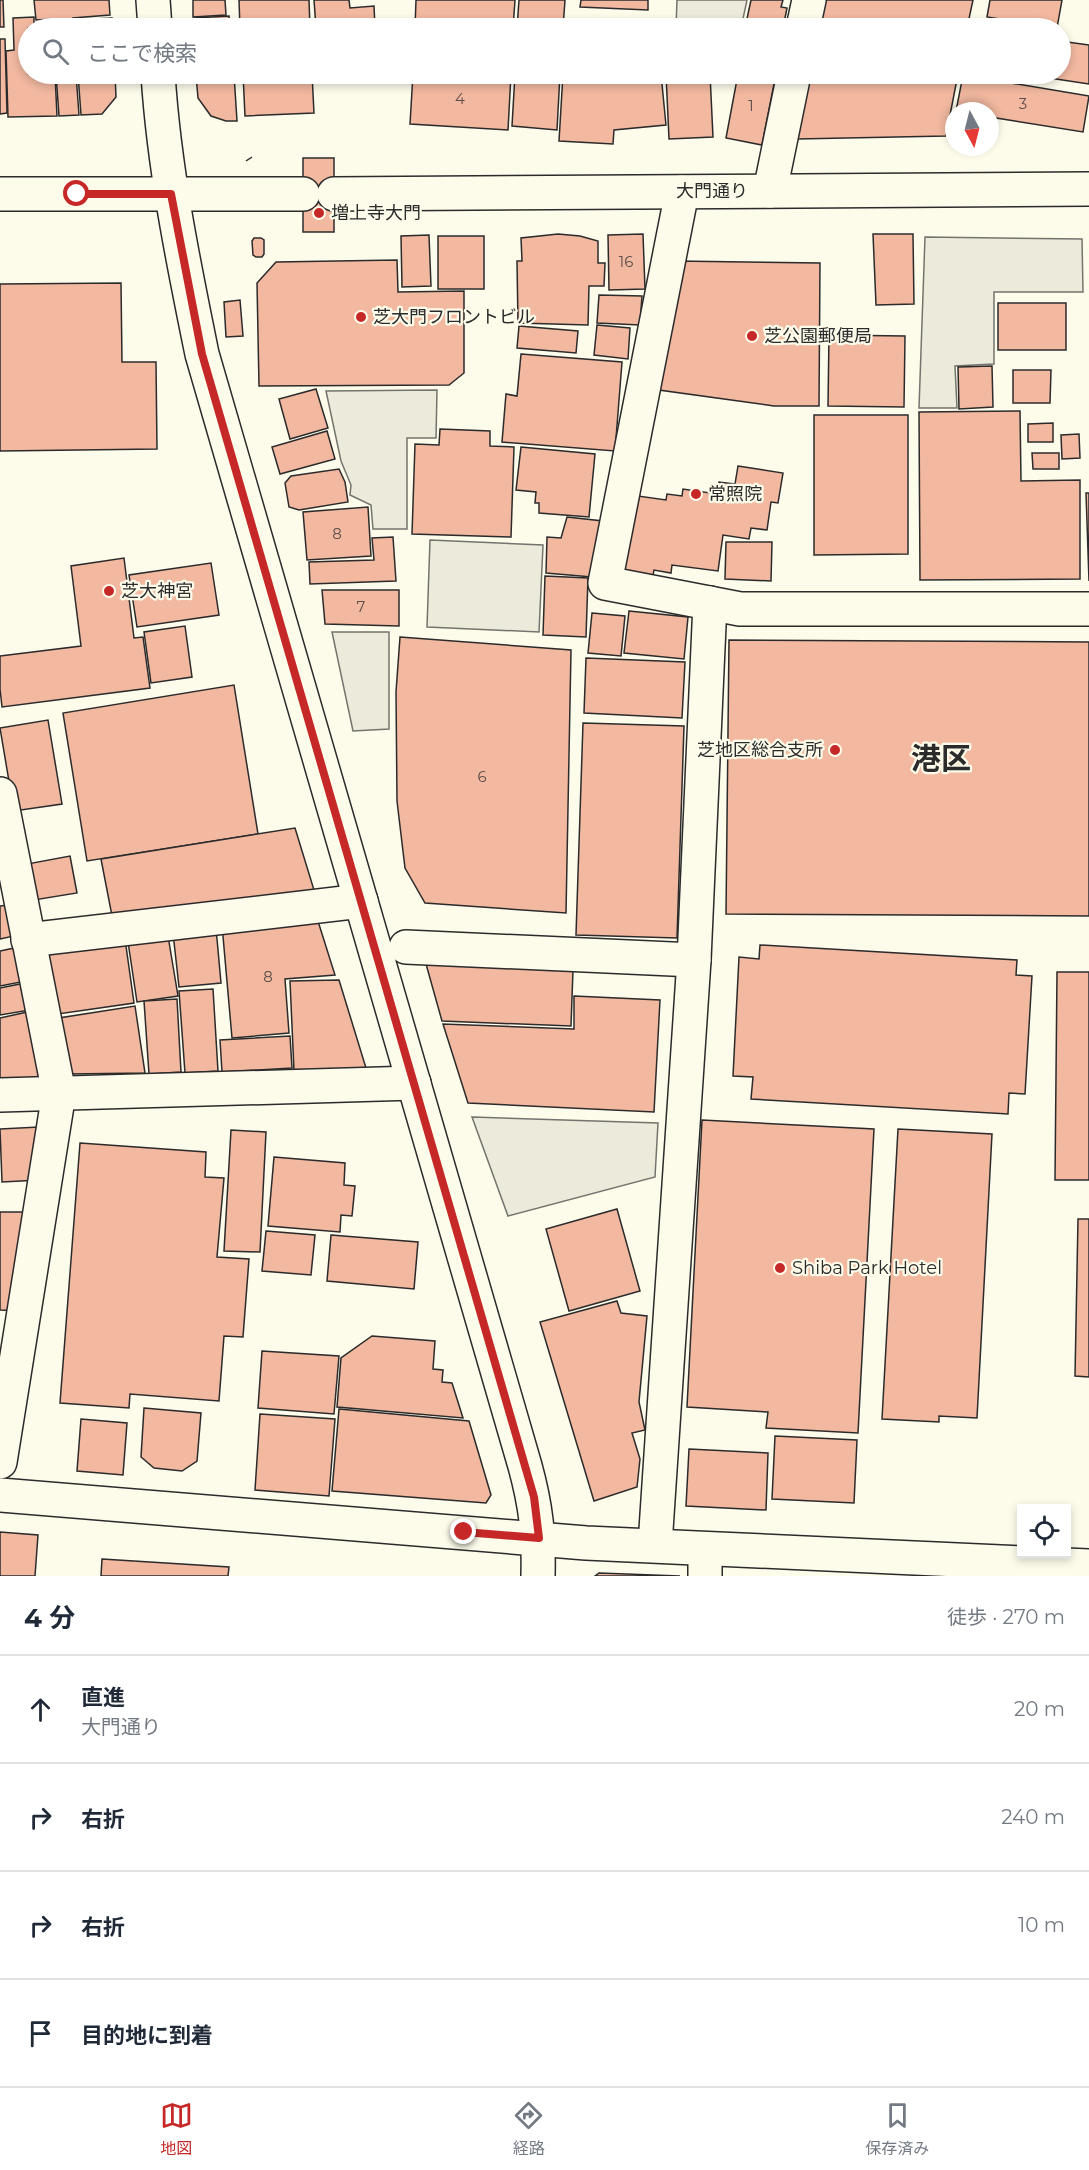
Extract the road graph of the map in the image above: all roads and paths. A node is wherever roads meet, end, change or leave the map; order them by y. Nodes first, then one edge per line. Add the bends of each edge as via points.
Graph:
1 (153, 0) edge
2 (809, 0) edge
3 (154, 18) edge
4 (805, 18) edge
5 (159, 84) edge
6 (792, 84) edge
7 (1089, 189) edge
8 (770, 191) junction
9 (681, 192) junction
10 (0, 194) edge
11 (171, 194) junction
12 (710, 603) junction
13 (1089, 609) edge
14 (0, 794) edge
15 (361, 901) junction
16 (28, 940) junction
17 (406, 947) dead end
18 (694, 960) junction
19 (414, 1083) junction
20 (59, 1093) junction
21 (0, 1095) edge
22 (0, 1462) edge
23 (0, 1495) edge
24 (539, 1538) junction
25 (655, 1545) junction
26 (705, 1562) edge
27 (1089, 1566) edge
28 (538, 1576) edge

1 - 3 street
2 - 4 street
5 - 11 street
6 - 8 street
7 - 8 street, 大門通り
8 - 9 street, 大門通り
9 - 11 street, 大門通り
9 - 12 street via 605,583
10 - 11 street, 大門通り
11 - 15 street via 202,354
12 - 13 street via 740,609
12 - 18 street
14 - 16 street
15 - 16 street
15 - 19 street
16 - 20 street
17 - 18 street
18 - 25 street
19 - 20 street
19 - 24 street via 534,1497
20 - 21 street
20 - 22 street
23 - 24 street
24 - 25 street
24 - 28 street
25 - 26 street
26 - 27 street

